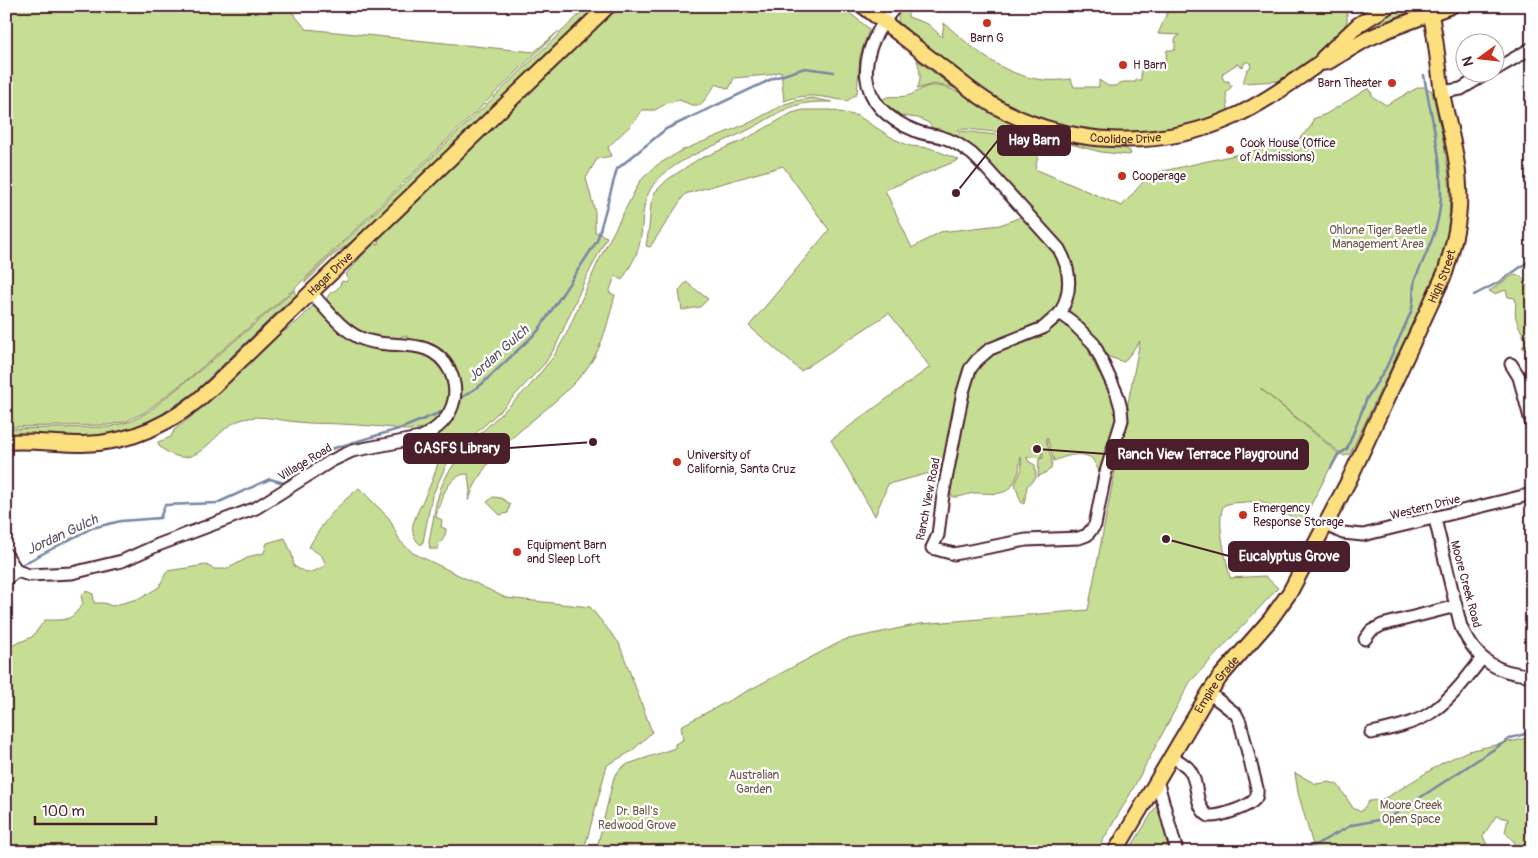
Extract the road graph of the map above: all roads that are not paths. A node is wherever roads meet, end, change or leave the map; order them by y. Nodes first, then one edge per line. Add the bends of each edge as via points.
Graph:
1 (608, 6) edge
2 (863, 6) edge
3 (896, 6) edge
4 (1388, 6) edge
5 (1451, 6) edge
6 (1430, 10) edge
7 (884, 22) junction
8 (1532, 48) edge
9 (1320, 63) junction
10 (1506, 63) edge
11 (1473, 82) edge
12 (1442, 92) junction
13 (311, 293) junction
14 (1060, 313) junction
15 (1511, 364) dead end
16 (1532, 425) edge
17 (6, 442) edge
18 (1532, 494) edge
19 (1434, 519) junction
20 (1325, 524) junction
21 (6, 554) edge
22 (17, 571) junction
23 (6, 579) edge
24 (1456, 606) junction
25 (1365, 639) dead end
26 (1482, 658) junction
27 (1532, 675) edge
28 (1209, 692) junction
29 (1371, 733) dead end
30 (1171, 756) junction
31 (1157, 780) junction
32 (1115, 852) edge
33 (1177, 852) edge

1 - 13 main road, Hagar Drive
2 - 7 main road, Coolidge Drive
3 - 7 street
4 - 9 main road, Coolidge Drive via 1358,25
5 - 6 main road, Coolidge Drive
6 - 9 main road, Coolidge Drive via 1375,35 1328,62
6 - 12 main road, High Street
7 - 9 main road, Coolidge Drive via 992,105 1050,129 1112,140 1172,136 1220,122 1258,104
7 - 14 street via 867,57 866,80 875,101 889,115 916,131 952,141 973,156 1059,249 1066,261 1069,280
8 - 10 street
11 - 12 street via 1461,89
12 - 20 main road, High Street via 1459,187 1455,241 1445,273 1345,489
13 - 17 main road, Hagar Drive via 197,402 155,428 128,438 94,444
13 - 22 street, Village Road via 356,336 369,342 417,345 429,349 444,361 452,376 454,400 445,420 419,438 352,451 256,508 122,561 72,572 29,575
14 - 14 street, Ranch View Road via 1094,344 1121,408 1122,420 1105,475 1095,525 1087,535 1079,538 1036,539 954,554 932,548 938,535 961,400 970,369 990,349 1043,328
15 - 16 street via 1519,376
18 - 19 street, Western Drive
19 - 20 street, Western Drive via 1363,535 1343,532
19 - 24 street, Moore Creek Road
20 - 28 main road, Empire Grade via 1290,592
21 - 22 street
22 - 23 street
24 - 25 street via 1382,625
24 - 26 street, Moore Creek Road via 1469,643
26 - 27 street, Moore Creek Road via 1500,670
26 - 29 street via 1449,697 1429,714 1389,734
28 - 30 main road, Empire Grade
28 - 30 street via 1232,710 1240,722 1258,788 1257,795 1250,804 1218,816 1209,816 1202,809 1190,770
30 - 31 main road, Empire Grade
31 - 32 main road, Empire Grade
31 - 33 street

